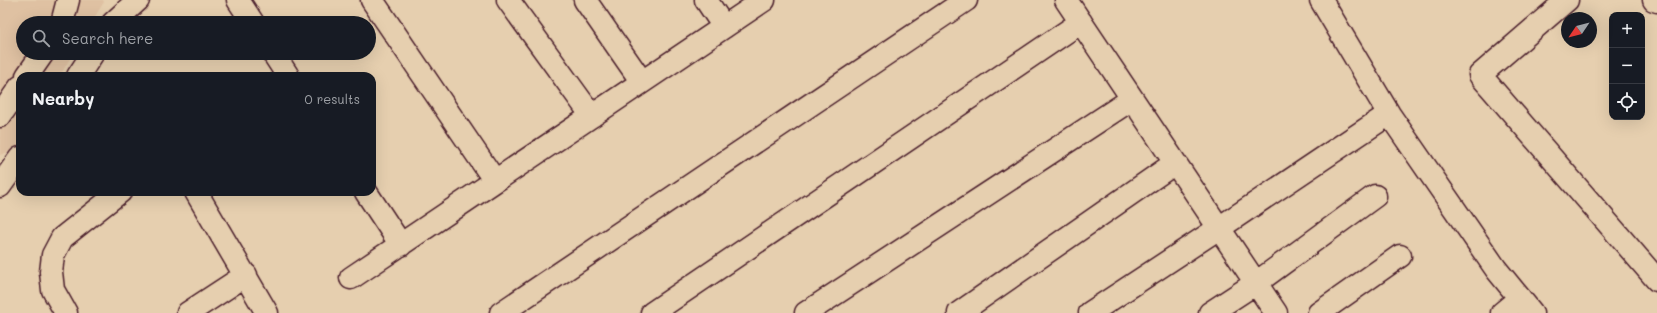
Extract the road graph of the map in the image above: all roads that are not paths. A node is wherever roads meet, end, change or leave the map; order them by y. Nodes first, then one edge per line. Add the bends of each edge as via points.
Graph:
1 (68, 0) edge
2 (138, 0) edge
3 (238, 0) edge
4 (372, 0) edge
5 (508, 0) edge
6 (585, 0) edge
7 (706, 0) edge
8 (764, 0) edge
9 (966, 0) edge
10 (1321, 0) edge
11 (1567, 0) edge
12 (1654, 0) edge
13 (1070, 1) edge
14 (1657, 1) edge
15 (64, 16) edge
16 (121, 16) edge
17 (248, 16) edge
18 (1081, 22) junction
19 (724, 27) junction
20 (38, 60) edge
21 (88, 60) edge
22 (278, 60) edge
23 (30, 72) edge
24 (81, 72) edge
25 (285, 72) edge
26 (642, 82) junction
27 (16, 93) edge
28 (1132, 99) junction
29 (1389, 114) junction
30 (0, 116) edge
31 (592, 116) junction
32 (1175, 163) junction
33 (16, 164) edge
34 (495, 181) junction
35 (0, 186) edge
36 (115, 196) edge
37 (198, 196) edge
38 (369, 196) edge
39 (1375, 196) dead end
40 (1219, 228) junction
41 (401, 245) junction
42 (1400, 256) dead end
43 (246, 275) junction
44 (351, 278) dead end
45 (1657, 280) edge
46 (1256, 283) junction
47 (1526, 306) edge
48 (66, 313) edge
49 (188, 313) edge
50 (267, 313) edge
51 (501, 313) edge
52 (652, 313) edge
53 (806, 313) edge
54 (959, 313) edge
55 (1090, 313) edge
56 (1210, 313) edge
57 (1276, 313) edge
58 (1319, 313) edge
59 (1502, 313) edge

1 - 15 street
2 - 16 street
3 - 17 street
4 - 34 street
5 - 31 street
6 - 26 street
7 - 19 street
8 - 19 street
9 - 51 street
10 - 29 street
11 - 45 street via 1480,76
12 - 14 street
13 - 18 street
18 - 28 street
18 - 52 street
19 - 26 street
20 - 23 street
21 - 24 street
22 - 25 street
26 - 31 street
27 - 30 street
28 - 32 street
28 - 53 street
29 - 40 street
29 - 47 street via 1496,269
31 - 34 street
32 - 40 street
32 - 54 street
33 - 35 street
34 - 41 street
36 - 48 street via 62,238 53,255 53,290
37 - 43 street
38 - 41 street
39 - 46 street
40 - 46 street
40 - 55 street
41 - 44 street
42 - 58 street
43 - 49 street
43 - 50 street
46 - 56 street
46 - 57 street
47 - 59 street

